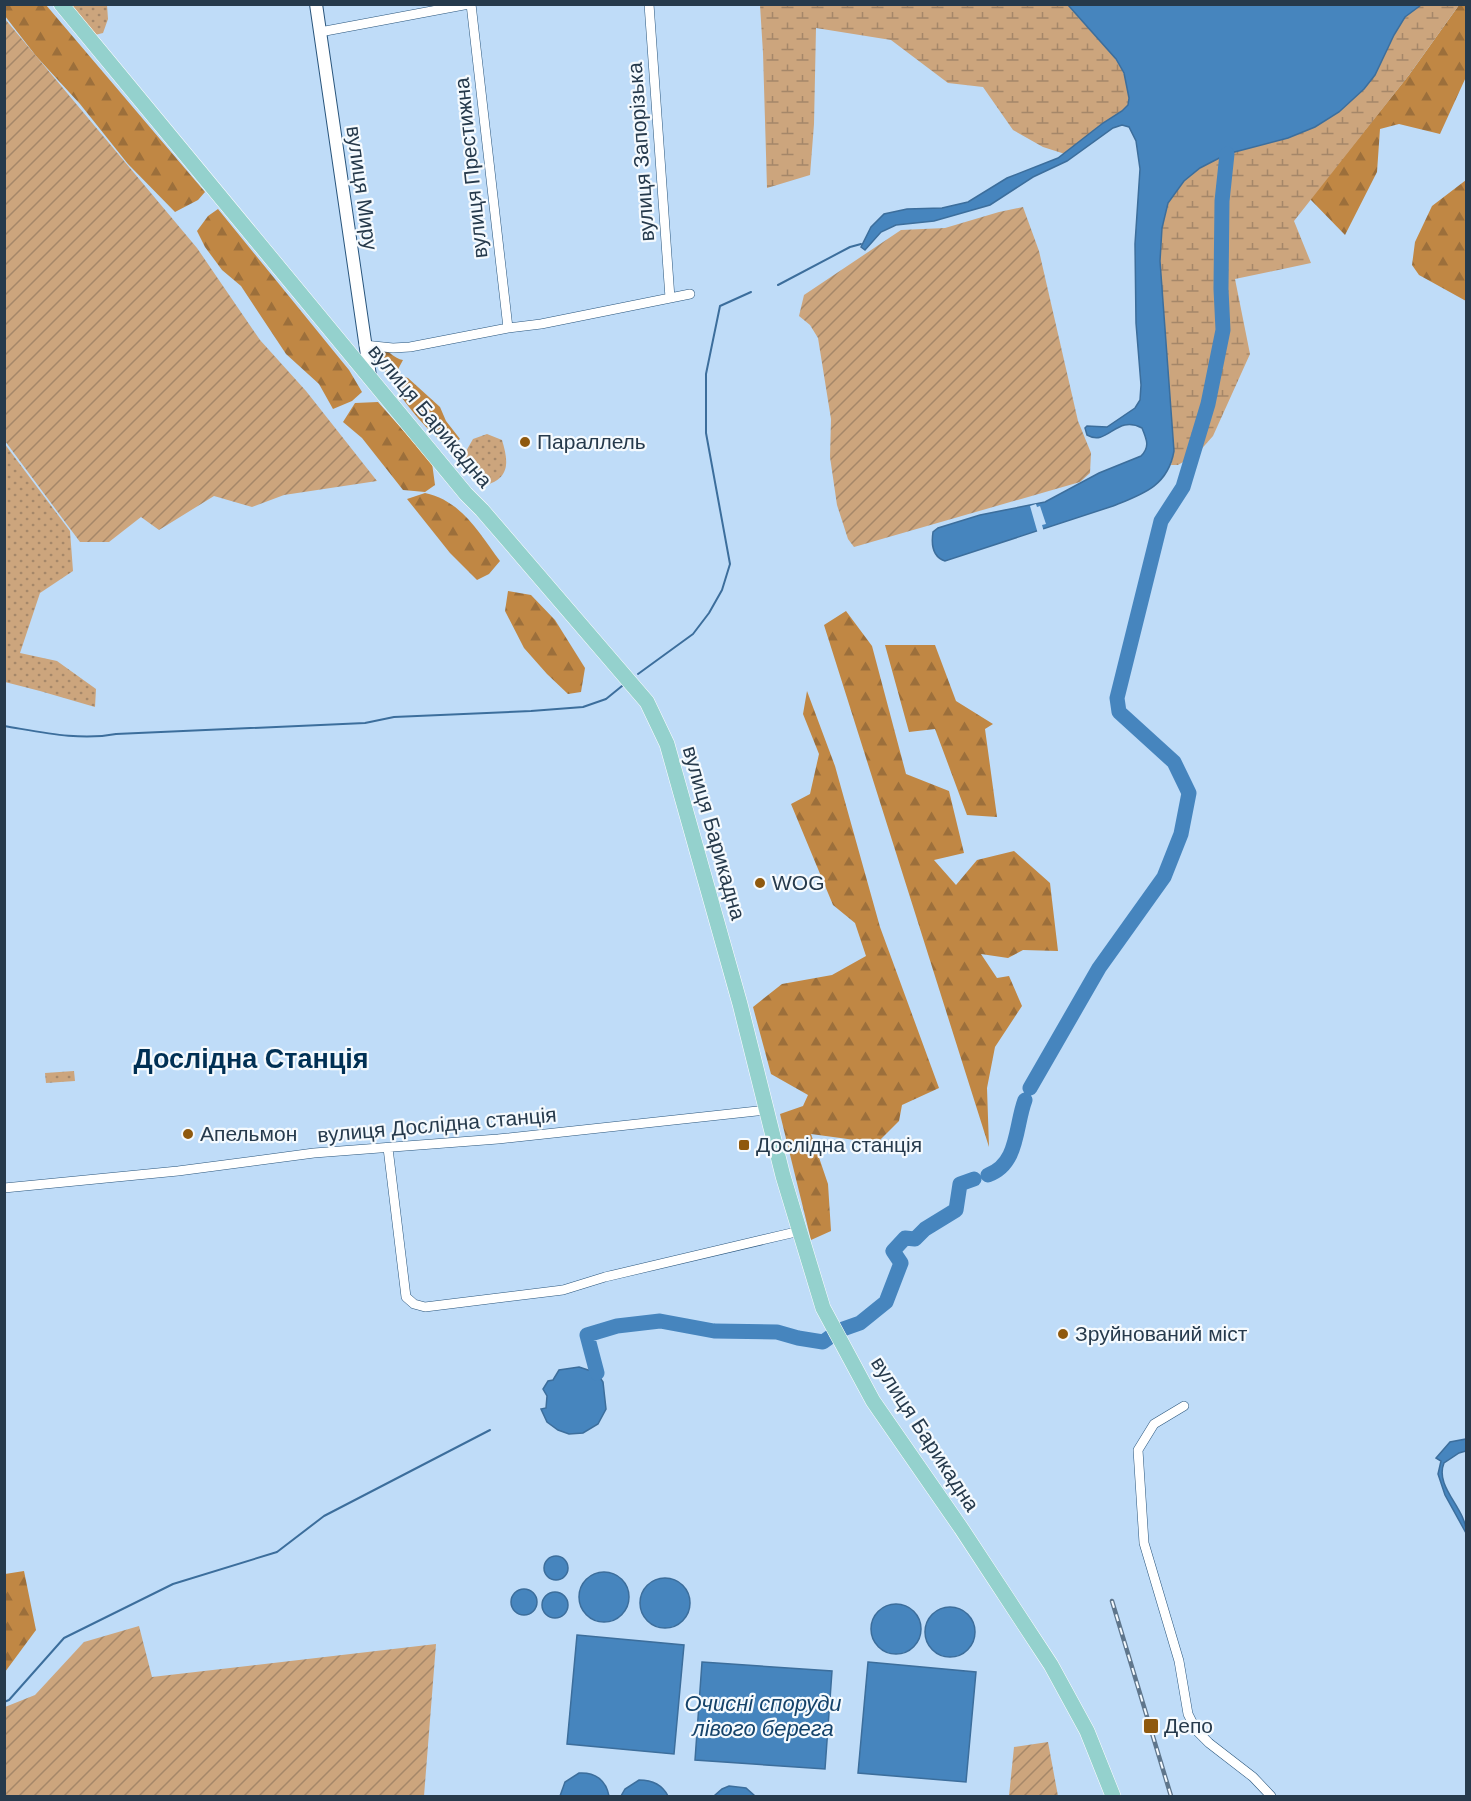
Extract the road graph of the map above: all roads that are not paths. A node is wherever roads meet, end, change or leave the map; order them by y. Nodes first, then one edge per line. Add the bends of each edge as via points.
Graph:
1 (61, 4) edge
2 (316, 4) edge
3 (470, 4) edge
4 (649, 4) edge
5 (321, 32) junction
6 (690, 294) dead end
7 (670, 298) junction
8 (508, 328) junction
9 (364, 345) junction
10 (370, 376) junction
11 (765, 1110) junction
12 (388, 1148) junction
13 (4, 1188) edge
14 (800, 1231) junction
15 (1184, 1406) dead end
16 (1113, 1797) edge
17 (1271, 1797) edge

1 - 10 main road, вулиця Барикадна
2 - 5 street, вулиця Миру
3 - 5 street
3 - 8 street, вулиця Престижна
4 - 7 street, вулиця Запорізька
5 - 9 street, вулиця Миру
6 - 7 street
7 - 8 street
8 - 9 street via 410,347
9 - 10 street, вулиця Миру
10 - 11 main road, вулиця Барикадна via 466,494 647,702 667,744 741,1004
11 - 12 street, вулиця Дослідна станція
11 - 14 main road, вулиця Барикадна
12 - 13 street, вулиця Дослідна станція
12 - 14 street via 406,1297 425,1307 563,1290
14 - 16 main road, вулиця Барикадна via 823,1308 873,1401 1051,1665 1087,1731
15 - 17 street via 1154,1424 1137,1450 1144,1543 1179,1661 1188,1714 1196,1730

